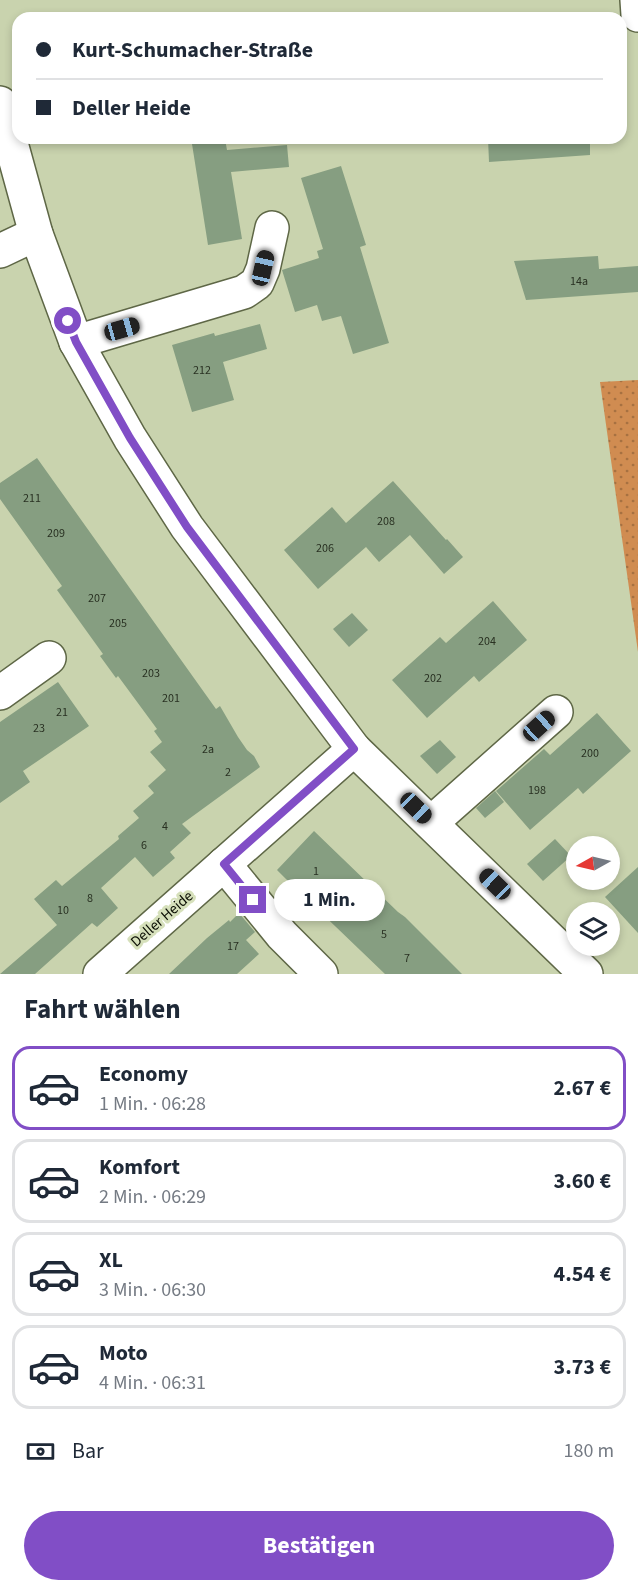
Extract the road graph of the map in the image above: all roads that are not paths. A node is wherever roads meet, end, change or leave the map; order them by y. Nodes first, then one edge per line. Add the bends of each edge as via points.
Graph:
1 (637, 0) edge
2 (638, 15) edge
3 (0, 103) edge
4 (272, 228) dead end
5 (36, 234) junction
6 (0, 251) edge
7 (76, 342) junction
8 (49, 658) dead end
9 (0, 693) edge
10 (556, 712) dead end
11 (354, 749) junction
12 (432, 823) junction
13 (224, 864) junction
14 (100, 974) edge
15 (321, 974) edge
16 (586, 974) edge

1 - 2 street
3 - 5 street
4 - 7 street via 263,268 256,283 244,292
5 - 6 street
5 - 7 street
7 - 11 street via 130,438 187,527
8 - 9 street
10 - 12 street
11 - 12 street
11 - 13 street, Deller Heide
12 - 16 street
13 - 14 street, Deller Heide
13 - 15 street via 282,936

